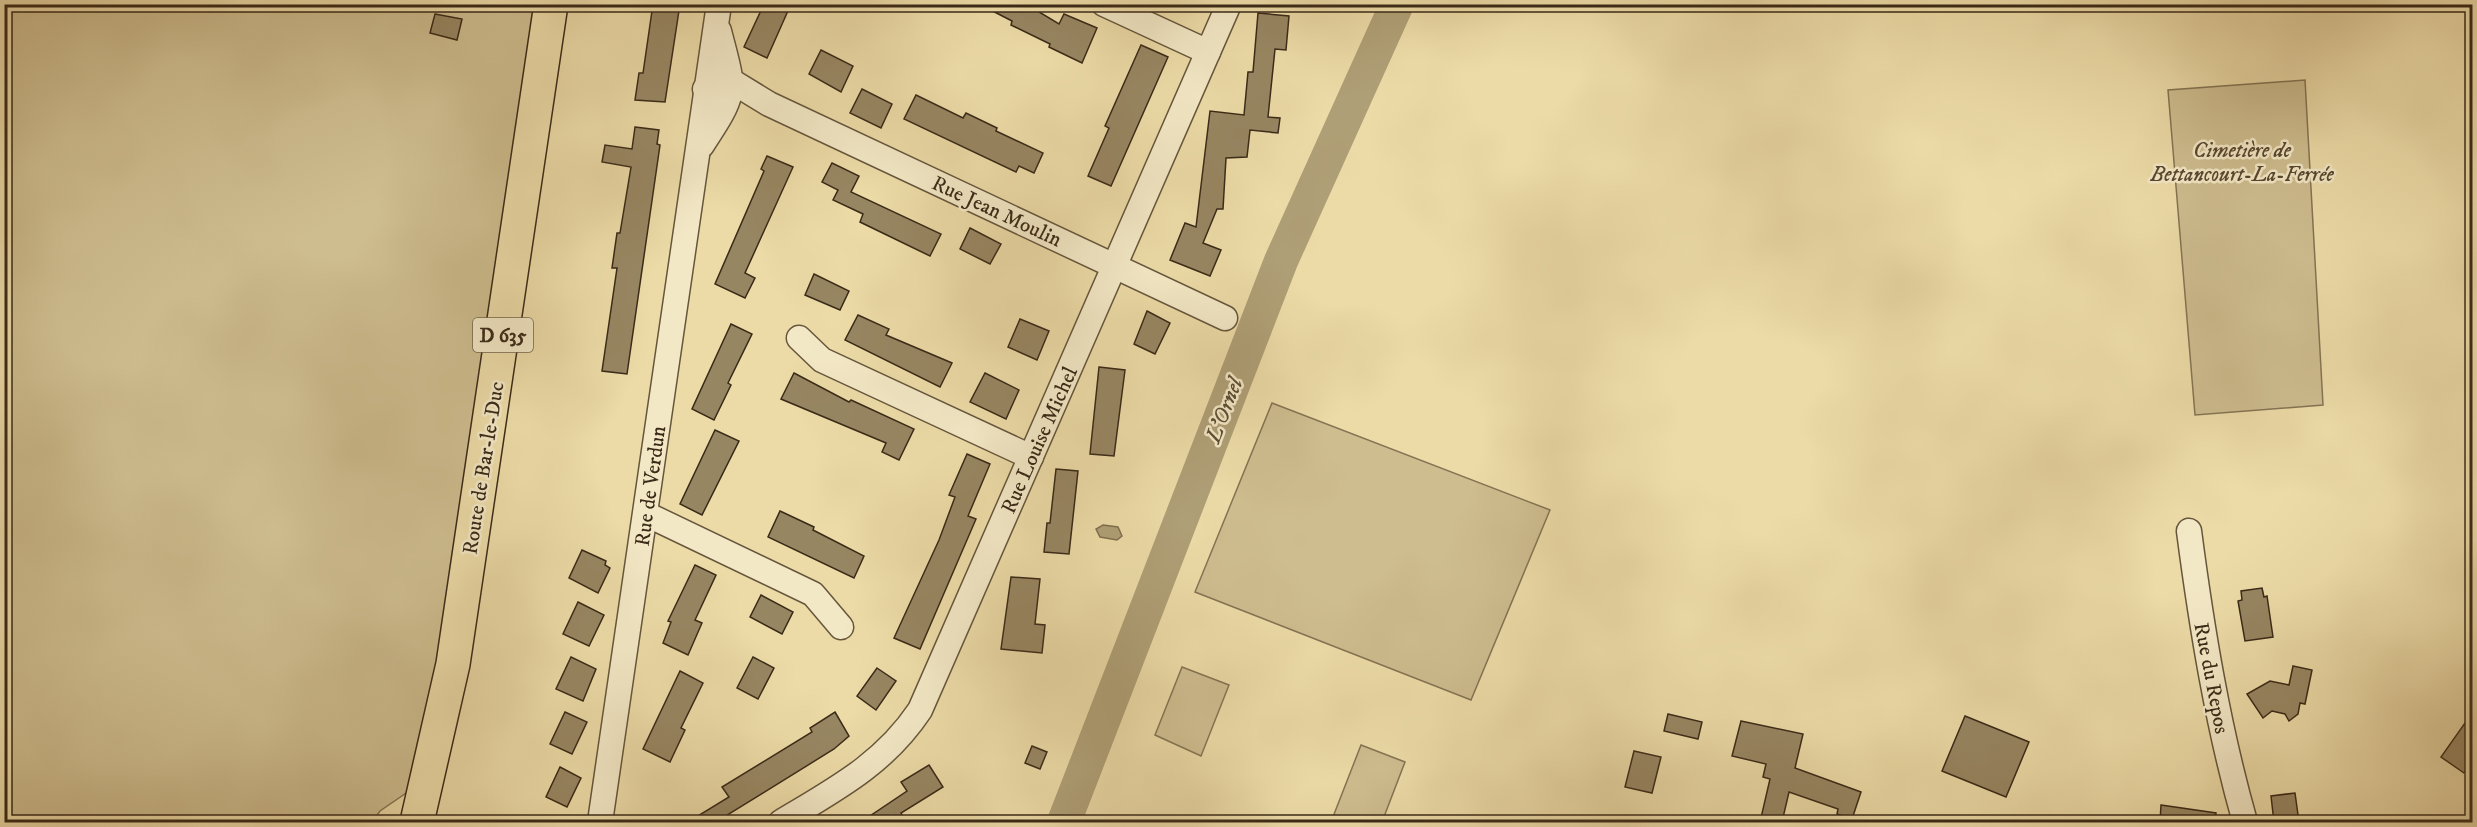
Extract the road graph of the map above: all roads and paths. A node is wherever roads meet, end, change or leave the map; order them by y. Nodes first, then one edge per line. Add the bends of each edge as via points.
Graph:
1 (551, 4) edge
2 (1104, 4) edge
3 (1229, 4) edge
4 (718, 14) edge
5 (1208, 52) junction
6 (705, 89) junction
7 (731, 93) junction
8 (699, 150) junction
9 (1115, 266) junction
10 (1225, 318) dead end
11 (799, 338) dead end
12 (1031, 457) junction
13 (646, 514) junction
14 (2189, 531) dead end
15 (841, 627) dead end
16 (417, 822) edge
17 (600, 822) edge
18 (782, 822) edge
19 (2245, 822) edge

1 - 16 main road, Route de Bar-le-Duc / D 635 via 453,664
2 - 5 street
3 - 5 street, Rue Louise Michel
4 - 6 street, Rue de Verdun
4 - 7 street, Rue de Verdun
5 - 9 street, Rue Louise Michel
6 - 7 street
6 - 8 street, Rue de Verdun
7 - 8 street, Rue de Verdun
7 - 9 street, Rue Jean Moulin via 769,104
8 - 13 street, Rue de Verdun
9 - 10 street, Rue Jean Moulin
9 - 12 street, Rue Louise Michel
11 - 12 street via 822,360
12 - 18 street, Rue Louise Michel via 920,710 905,732 865,771
13 - 15 street via 813,594
13 - 17 street, Rue de Verdun
14 - 19 street, Rue du Repos via 2204,638 2228,762

